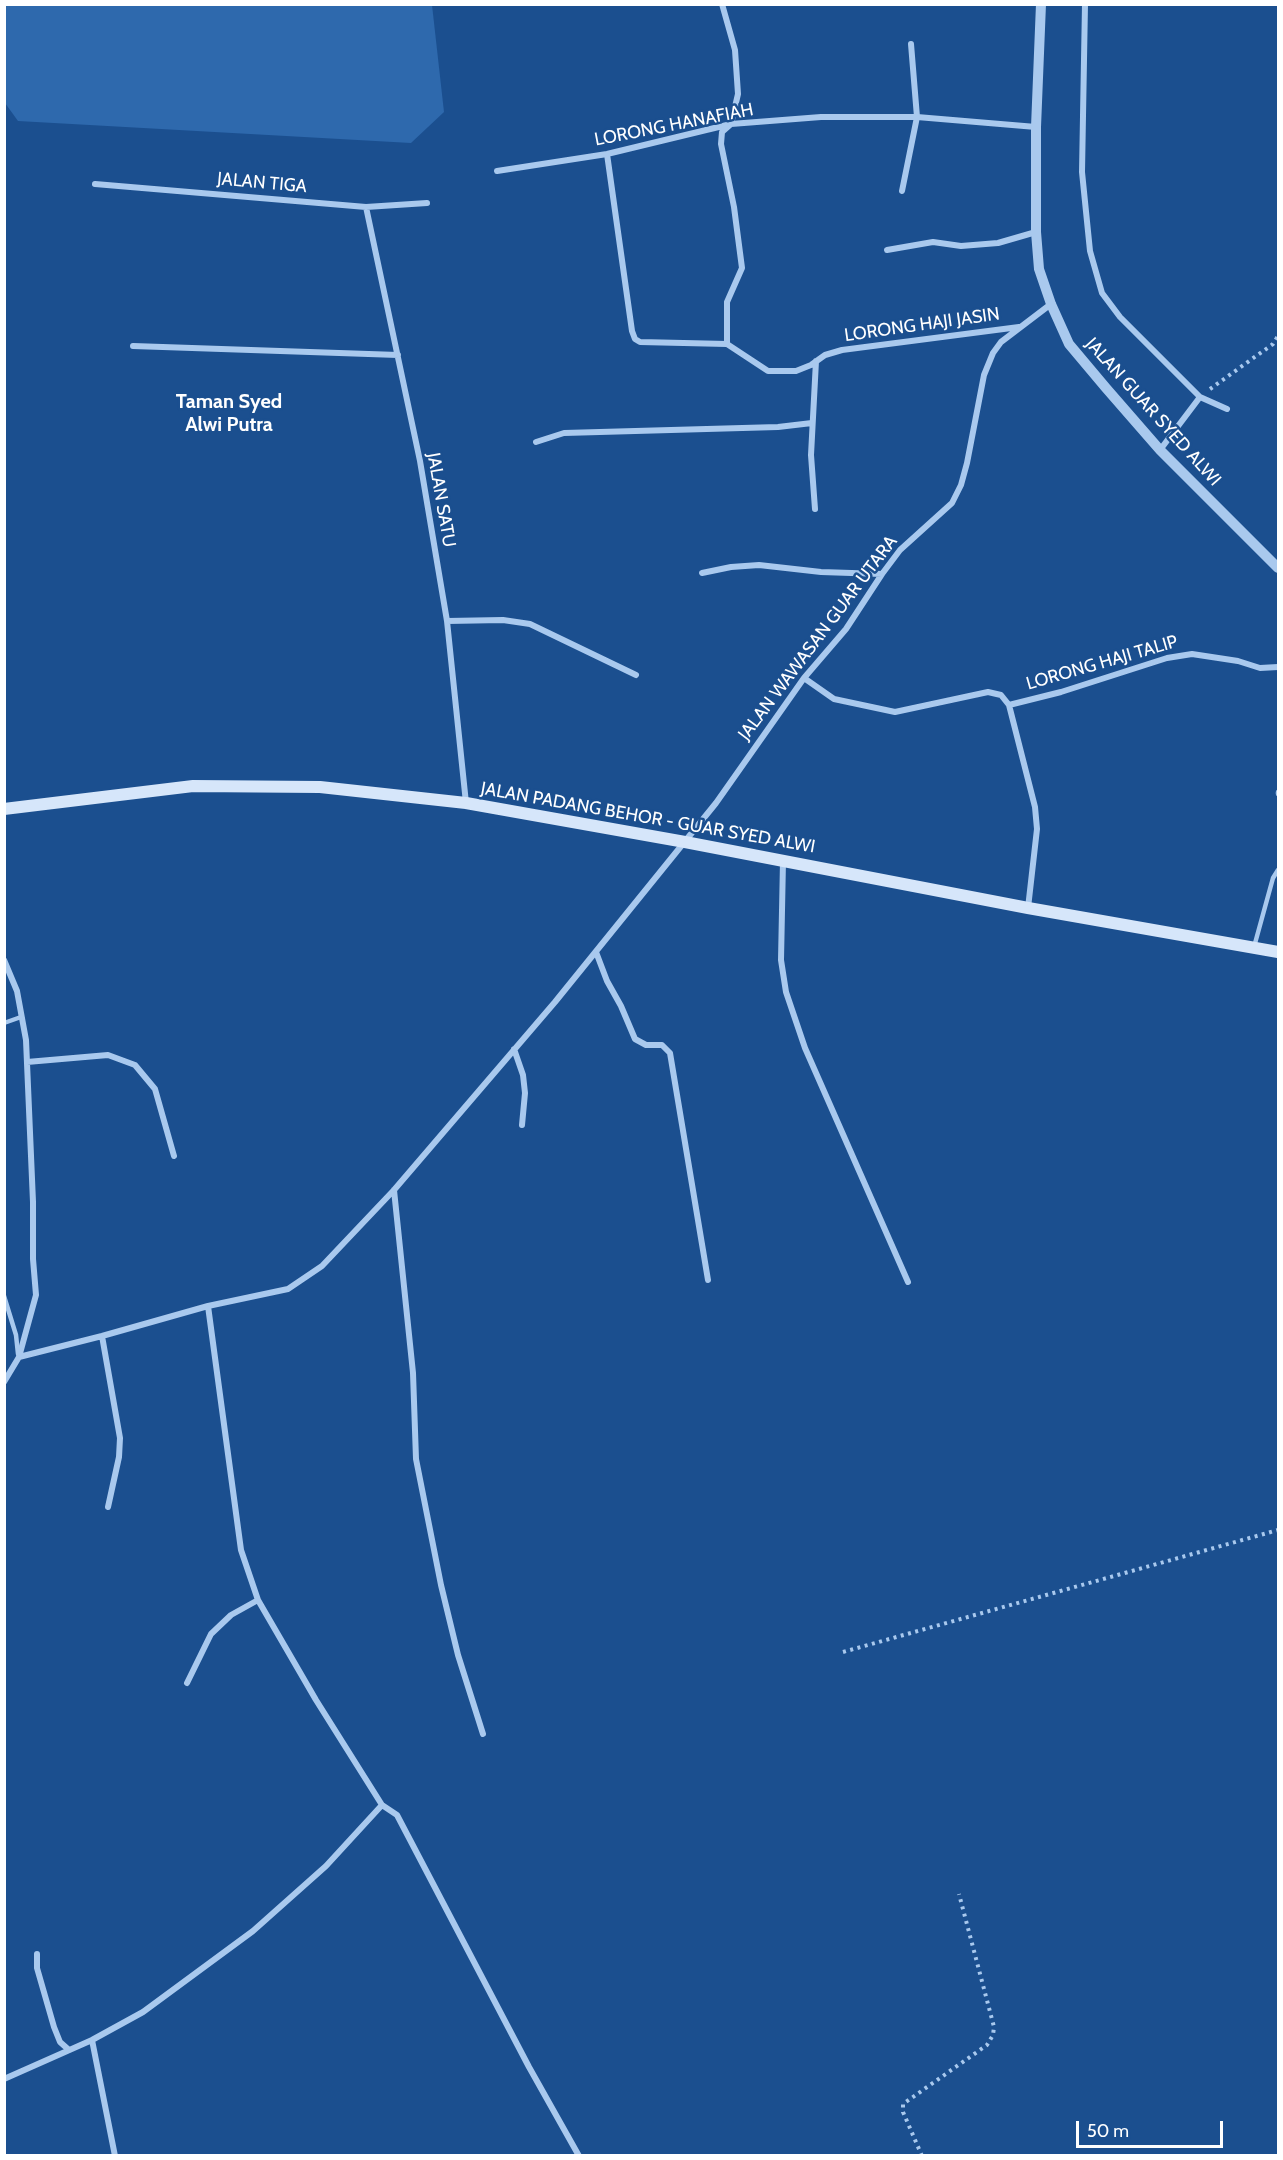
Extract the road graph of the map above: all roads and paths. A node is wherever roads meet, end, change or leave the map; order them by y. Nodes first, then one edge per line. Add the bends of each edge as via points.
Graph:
1 (722, 4) edge
2 (1041, 4) edge
3 (1085, 4) edge
4 (911, 44) dead end
5 (916, 117) junction
6 (731, 124) junction
7 (1036, 127) junction
8 (607, 154) junction
9 (498, 171) dead end
10 (95, 184) dead end
11 (902, 192) dead end
12 (427, 203) dead end
13 (366, 207) junction
14 (1036, 232) junction
15 (887, 250) dead end
16 (1051, 304) junction
17 (1020, 327) junction
18 (1278, 336) edge
19 (726, 344) junction
20 (133, 346) dead end
21 (398, 355) junction
22 (816, 361) junction
23 (1200, 397) junction
24 (1227, 408) dead end
25 (812, 423) junction
26 (536, 442) dead end
27 (1160, 450) junction
28 (814, 509) dead end
29 (1278, 568) edge
30 (702, 573) dead end
31 (882, 574) junction
32 (447, 621) junction
33 (1278, 667) edge
34 (636, 675) dead end
35 (804, 678) junction
36 (1009, 705) junction
37 (466, 803) junction
38 (4, 809) edge
39 (685, 842) junction
40 (783, 860) junction
41 (1278, 870) edge
42 (1028, 908) junction
43 (1254, 949) junction
44 (596, 952) junction
45 (1278, 952) edge
46 (4, 960) edge
47 (21, 1017) junction
48 (4, 1023) edge
49 (514, 1049) junction
50 (27, 1062) junction
51 (522, 1125) dead end
52 (174, 1156) dead end
53 (394, 1190) junction
54 (708, 1280) dead end
55 (908, 1282) dead end
56 (4, 1296) edge
57 (208, 1306) junction
58 (102, 1336) junction
59 (19, 1357) junction
60 (4, 1382) edge
61 (108, 1507) dead end
62 (1278, 1530) edge
63 (258, 1600) junction
64 (843, 1652) dead end
65 (187, 1683) dead end
66 (483, 1734) dead end
67 (382, 1805) junction
68 (959, 1894) dead end
69 (37, 1954) dead end
70 (92, 2040) junction
71 (69, 2050) junction
72 (4, 2079) edge
73 (115, 2156) edge
74 (579, 2156) edge
75 (922, 2156) edge

1 - 6 street via 735,50 738,94
2 - 7 street, JALAN GUAR SYED ALWI
3 - 23 street via 1082,172 1090,250 1102,293 1120,317
4 - 5 street
5 - 6 street, LORONG HANAFIAH via 821,117
5 - 7 street, LORONG HANAFIAH
5 - 11 street
6 - 8 street, LORONG HANAFIAH
6 - 19 street via 722,132 720,144 742,268 727,302
7 - 14 street, JALAN GUAR SYED ALWI
8 - 9 street, LORONG HANAFIAH
8 - 19 street via 635,339
10 - 13 street, JALAN TIGA
12 - 13 street, JALAN TIGA
13 - 21 street, JALAN SATU
14 - 15 street via 998,243 962,246 933,242
14 - 16 street, JALAN GUAR SYED ALWI via 1039,269
16 - 17 street, JALAN WAWASAN GUAR UTARA
16 - 27 street, JALAN GUAR SYED ALWI via 1069,344
17 - 22 street, LORONG HAJI JASIN via 842,350
17 - 31 street, JALAN WAWASAN GUAR UTARA via 1001,342 984,375 967,464 952,503 900,550
18 - 23 path via 1273,344
19 - 22 street, LORONG HAJI JASIN via 768,371 796,371
20 - 21 street
21 - 32 street, JALAN SATU
22 - 25 street
23 - 24 street
23 - 27 street
25 - 26 street via 778,428 564,433
25 - 28 street
27 - 29 street, JALAN GUAR SYED ALWI
30 - 31 street via 759,565
31 - 35 street, JALAN WAWASAN GUAR UTARA via 846,629
32 - 34 street via 503,620 530,624
32 - 37 street, JALAN SATU
33 - 36 street, LORONG HAJI TALIP via 1260,668 1192,654
35 - 36 street, LORONG HAJI TALIP via 834,699 895,712 988,692 1001,695
35 - 39 street, JALAN WAWASAN GUAR UTARA
36 - 42 street via 1035,807 1037,829
37 - 38 main road, JALAN PADANG BEHOR - GUAR SYED ALWI via 320,787 193,786
37 - 39 main road, JALAN PADANG BEHOR - GUAR SYED ALWI
39 - 40 main road, JALAN PADANG BEHOR - GUAR SYED ALWI
39 - 44 street, JALAN WAWASAN GUAR UTARA
40 - 42 main road, JALAN PADANG BEHOR - GUAR SYED ALWI
40 - 55 street via 781,960 786,992 805,1048
41 - 43 lane
42 - 43 main road, JALAN PADANG BEHOR - GUAR SYED ALWI
43 - 45 main road, JALAN PADANG BEHOR - GUAR SYED ALWI
44 - 49 street, JALAN WAWASAN GUAR UTARA
44 - 54 street via 635,1039 646,1045 662,1045 670,1053
46 - 47 street via 18,991
47 - 48 lane
47 - 50 street
49 - 51 street via 525,1092
49 - 53 street, JALAN WAWASAN GUAR UTARA
50 - 52 street via 108,1055 135,1065 155,1089
50 - 59 street via 36,1295
53 - 57 street, JALAN WAWASAN GUAR UTARA via 322,1266 288,1289
53 - 66 street via 413,1373 416,1459 441,1584
56 - 59 lane
57 - 58 street, JALAN WAWASAN GUAR UTARA
57 - 63 street via 241,1550
58 - 59 street, JALAN WAWASAN GUAR UTARA
58 - 61 street via 120,1438
59 - 60 street
62 - 64 path
63 - 65 street via 231,1615 211,1634
63 - 67 street
67 - 70 street via 326,1866 253,1931 143,2012
67 - 74 street via 397,1815
68 - 75 path via 993,2035 987,2045 903,2104
69 - 71 street via 37,1968 54,2027 60,2042
70 - 71 street
70 - 73 street
71 - 72 street

